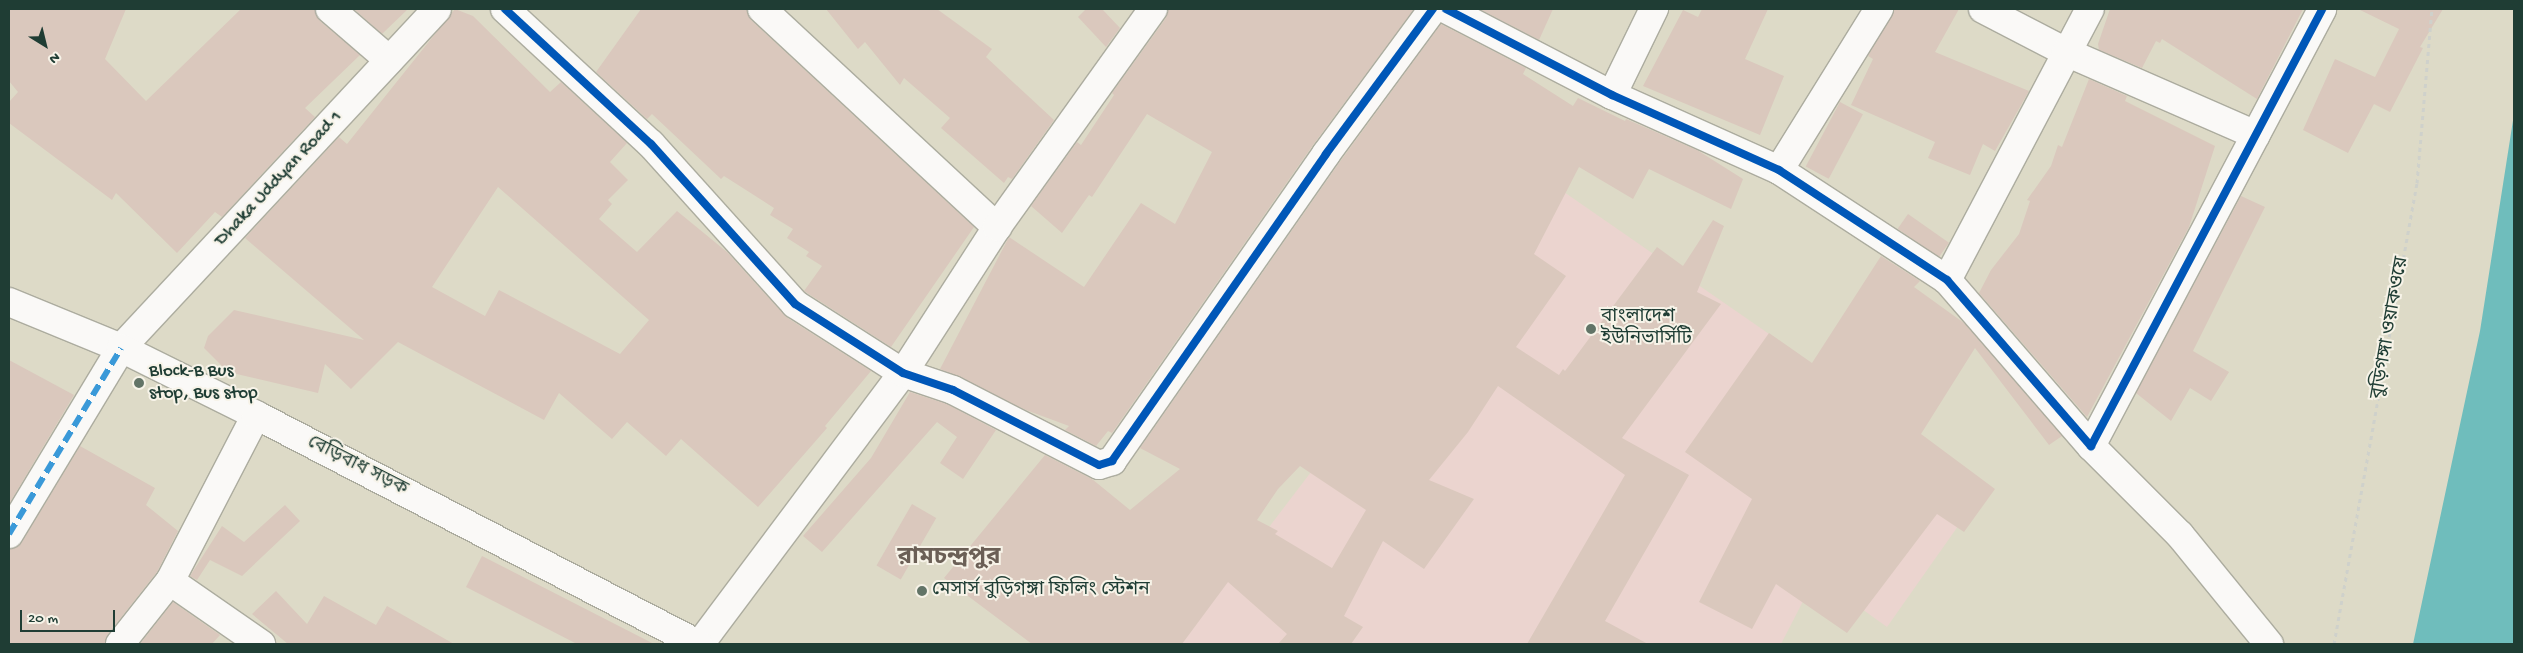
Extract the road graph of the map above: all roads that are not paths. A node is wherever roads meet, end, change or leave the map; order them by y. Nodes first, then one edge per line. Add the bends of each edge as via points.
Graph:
1 (330, 9) edge
2 (437, 9) edge
3 (505, 9) edge
4 (762, 9) edge
5 (1153, 9) edge
6 (1433, 9) edge
7 (1446, 9) edge
8 (1654, 9) edge
9 (1879, 9) edge
10 (1983, 9) edge
11 (2090, 9) edge
12 (2322, 9) edge
13 (2066, 52) junction
14 (389, 60) junction
15 (1612, 96) junction
16 (2256, 135) junction
17 (1780, 170) junction
18 (997, 227) junction
19 (1947, 280) junction
20 (9, 302) edge
21 (121, 348) junction
22 (903, 374) junction
23 (256, 414) junction
24 (2091, 446) junction
25 (9, 534) edge
26 (170, 581) junction
27 (120, 644) edge
28 (261, 644) edge
29 (699, 644) edge
30 (2270, 644) edge

1 - 14 main road
2 - 14 main road, Dhaka Uddyan Road 1
3 - 22 main road via 651,144 795,304
4 - 18 main road
5 - 18 main road
6 - 22 main road via 1315,169 1112,461 1099,465 953,390
7 - 15 main road
8 - 15 main road
9 - 17 main road
10 - 13 main road
11 - 13 main road
12 - 16 main road
13 - 16 main road
13 - 19 main road
14 - 21 main road, Dhaka Uddyan Road 1
15 - 17 main road
16 - 24 main road
17 - 19 main road
18 - 22 main road
19 - 24 main road
20 - 21 main road, বেড়িবাধ সড়ক
21 - 23 main road, বেড়িবাধ সড়ক
21 - 25 main road, Dhaka Uddyan Road 1
22 - 29 main road
23 - 26 main road
23 - 29 main road, বেড়িবাধ সড়ক
24 - 30 main road via 2180,535
26 - 27 main road
26 - 28 main road

